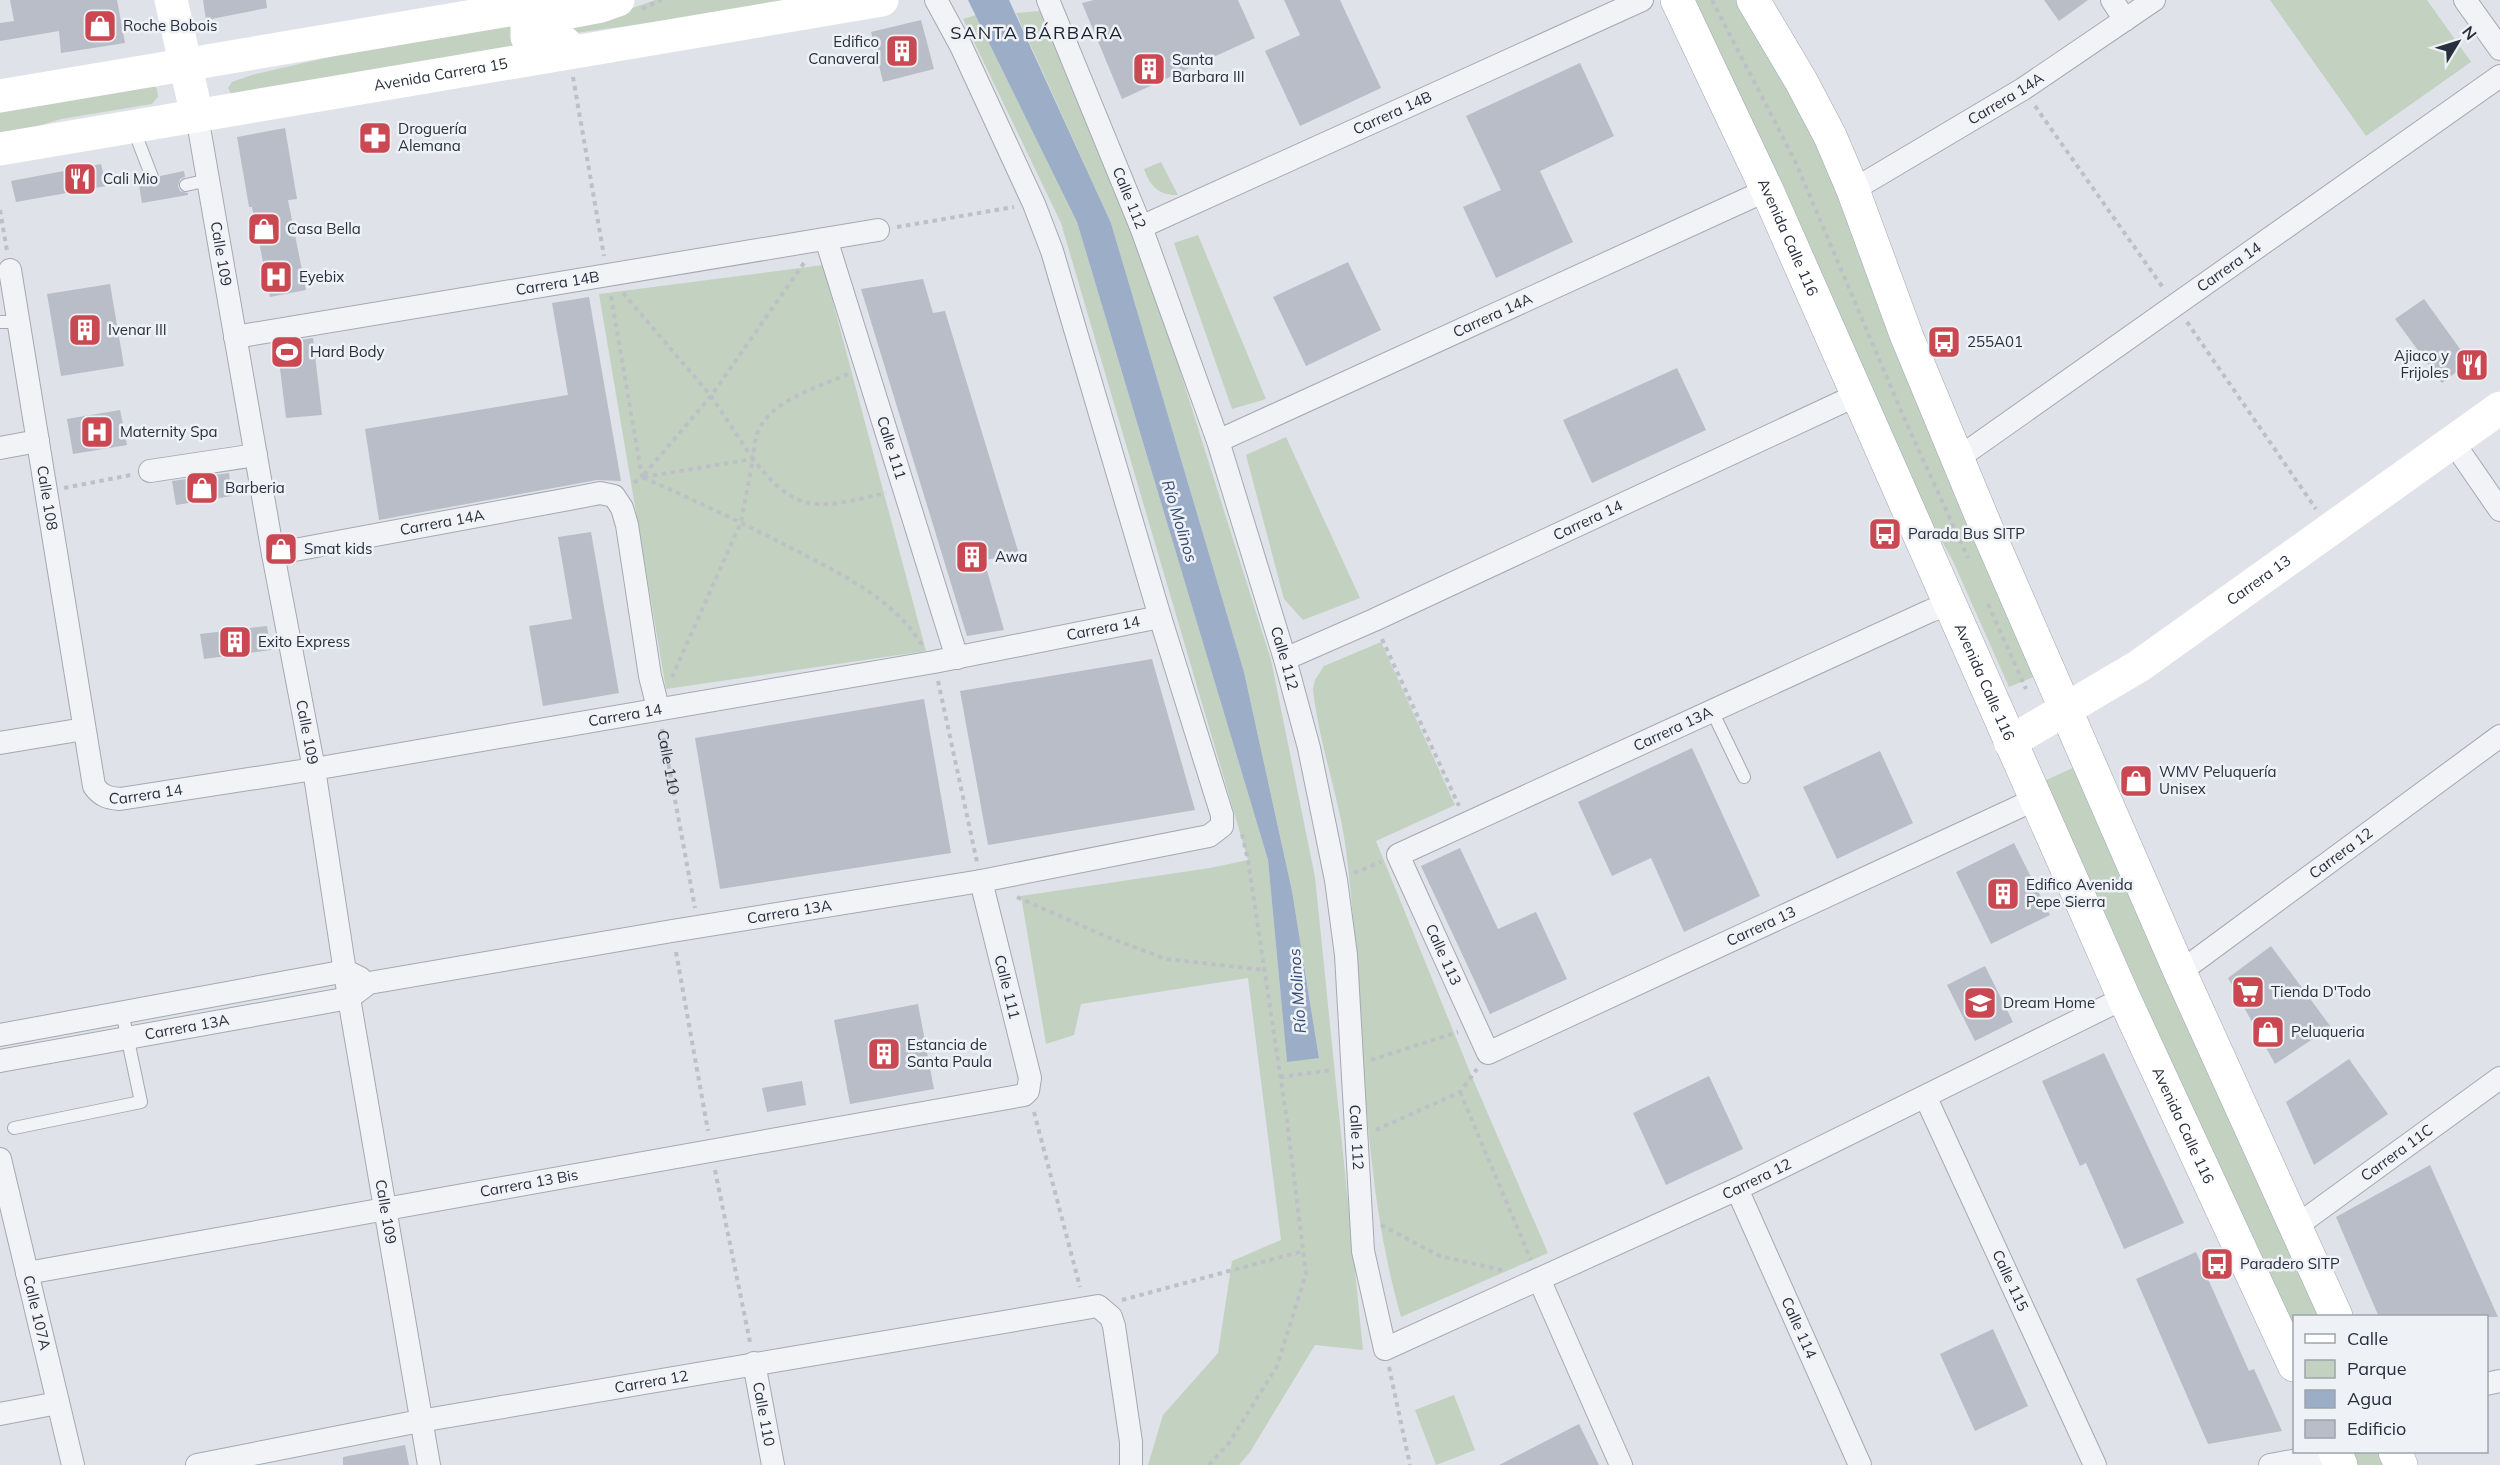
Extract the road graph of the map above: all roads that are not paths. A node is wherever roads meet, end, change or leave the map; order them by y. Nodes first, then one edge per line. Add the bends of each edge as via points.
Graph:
1 (171, 0) edge
2 (568, 0) edge
3 (618, 0) edge
4 (882, 0) edge
5 (936, 0) edge
6 (1048, 0) edge
7 (1642, 0) edge
8 (1677, 0) edge
9 (1753, 0) edge
10 (2112, 0) edge
11 (2154, 0) edge
12 (2465, 0) edge
13 (2126, 20) junction
14 (651, 39) junction
15 (2500, 49) edge
16 (188, 65) junction
17 (2500, 76) edge
18 (0, 96) edge
19 (197, 116) junction
20 (132, 127) junction
21 (0, 149) edge
22 (152, 177) dead end
23 (208, 180) junction
24 (186, 185) dead end
25 (1767, 190) junction
26 (1853, 190) junction
27 (1141, 227) junction
28 (878, 230) road end
29 (823, 239) junction
30 (5, 271) edge
31 (10, 322) edge
32 (236, 337) junction
33 (1857, 395) junction
34 (2500, 408) edge
35 (38, 441) junction
36 (1218, 441) junction
37 (2452, 441) junction
38 (0, 448) edge
39 (256, 454) junction
40 (1957, 459) junction
41 (150, 471) road end
42 (2500, 510) edge
43 (273, 554) junction
44 (1950, 604) junction
45 (1160, 617) junction
46 (957, 658) junction
47 (1285, 659) junction
48 (658, 708) junction
49 (2066, 710) junction
50 (1712, 711) junction
51 (84, 729) junction
52 (2500, 736) edge
53 (2010, 742) junction
54 (0, 743) edge
55 (314, 769) junction
56 (1744, 777) dead end
57 (94, 786) joint
58 (2036, 799) junction
59 (1398, 855) joint
60 (981, 881) junction
61 (346, 972) junction
62 (2180, 972) junction
63 (369, 983) junction
64 (349, 998) junction
65 (2124, 998) junction
66 (122, 1012) junction
67 (0, 1035) edge
68 (127, 1038) junction
69 (1488, 1053) joint
70 (0, 1061) edge
71 (2500, 1078) edge
72 (1028, 1091) joint
73 (1926, 1098) junction
74 (14, 1128) dead end
75 (0, 1159) edge
76 (1737, 1189) junction
77 (386, 1208) junction
78 (2295, 1227) junction
79 (27, 1273) junction
80 (1539, 1279) junction
81 (2335, 1315) edge
82 (1385, 1349) joint
83 (2293, 1361) edge
84 (754, 1363) junction
85 (58, 1403) junction
86 (0, 1414) edge
87 (420, 1421) junction
88 (2337, 1456) edge
89 (73, 1465) edge
90 (197, 1465) edge
91 (429, 1465) edge
92 (773, 1465) edge
93 (1131, 1465) edge
94 (1621, 1465) edge
95 (1860, 1465) edge
96 (2095, 1465) edge
97 (2270, 1465) edge

1 - 16 main road, Calle 109
2 - 16 main road
3 - 14 main road via 534,19 526,32 529,41 540,48 607,36
4 - 14 main road, Avenida Carrera 15
5 - 45 street via 961,46 1052,251
6 - 27 street, Calle 112
7 - 27 street, Carrera 14B
8 - 25 main road, Avenida Calle 116
9 - 26 main road via 1815,106
10 - 13 street
11 - 13 street, Carrera 14A
12 - 15 street
13 - 26 street, Carrera 14A via 2023,89
14 - 19 main road, Avenida Carrera 15
16 - 18 main road
16 - 19 main road, Calle 109
17 - 40 street, Carrera 14
19 - 20 main road, Avenida Carrera 15
19 - 23 street, Calle 109
20 - 21 main road, Avenida Carrera 15
20 - 22 lane
23 - 24 lane
23 - 32 street, Calle 109
25 - 33 main road, Avenida Calle 116
25 - 36 street, Carrera 14A
26 - 40 main road via 1907,338
27 - 36 street, Calle 112
28 - 29 street, Carrera 14B
29 - 32 street, Carrera 14B
29 - 46 street, Calle 111
30 - 31 street, Calle 108
31 - 35 street, Calle 108
32 - 39 street, Calle 109
33 - 44 main road, Avenida Calle 116
33 - 47 street, Carrera 14
34 - 37 main road, Carrera 13
35 - 38 street
35 - 51 street, Calle 108
36 - 47 street, Calle 112
37 - 42 street
37 - 49 main road, Carrera 13 via 2148,660
39 - 41 street
39 - 43 street, Calle 109
40 - 49 main road
43 - 48 street, Carrera 14A via 585,495 614,496 627,525
43 - 55 street, Calle 109
44 - 50 street, Carrera 13A
44 - 53 main road, Avenida Calle 116
45 - 46 street, Carrera 14
45 - 60 street, Carrera 13A via 1222,815 1222,826 1209,836
46 - 48 street, Carrera 14
47 - 82 street, Calle 112 via 1309,748 1336,880 1346,956 1345,1067 1357,1138 1363,1251
48 - 55 street, Carrera 14
49 - 53 main road, Carrera 13
49 - 62 main road
50 - 56 lane
50 - 59 street, Carrera 13A
51 - 54 street
51 - 57 street, Calle 108
52 - 62 street, Carrera 12
53 - 58 main road, Avenida Calle 116
55 - 57 street, Carrera 14 via 120,799 100,795
55 - 61 street, Calle 109
58 - 65 main road, Avenida Calle 116
58 - 69 street, Carrera 13
59 - 69 street, Calle 113
60 - 63 street, Carrera 13A
60 - 72 street, Calle 111 via 1030,1078
61 - 63 street
61 - 64 street, Calle 109
61 - 66 street, Carrera 13A
62 - 78 main road
63 - 64 street, Carrera 13A
64 - 68 street, Carrera 13A
64 - 77 street, Calle 109
65 - 73 street, Carrera 12
65 - 83 main road, Avenida Calle 116
66 - 67 street, Carrera 13A
66 - 68 lane
68 - 70 street, Carrera 13A
68 - 74 lane via 141,1102
71 - 78 street, Carrera 11C
72 - 77 street, Carrera 13 Bis via 1017,1097
73 - 76 street, Carrera 12
73 - 96 street, Calle 115
75 - 79 street, Calle 107A
76 - 80 street, Carrera 12
76 - 95 street, Calle 114
77 - 79 street, Carrera 13 Bis
77 - 87 street, Calle 109
78 - 81 main road
79 - 85 street, Calle 107A
80 - 82 street, Carrera 12
80 - 94 street
84 - 87 street, Carrera 12
84 - 92 street, Calle 110
84 - 93 street, Carrera 12 via 1097,1309 1114,1326
85 - 86 street
85 - 89 street, Calle 107A
87 - 90 street, Carrera 12
87 - 91 street, Calle 109
88 - 97 street

